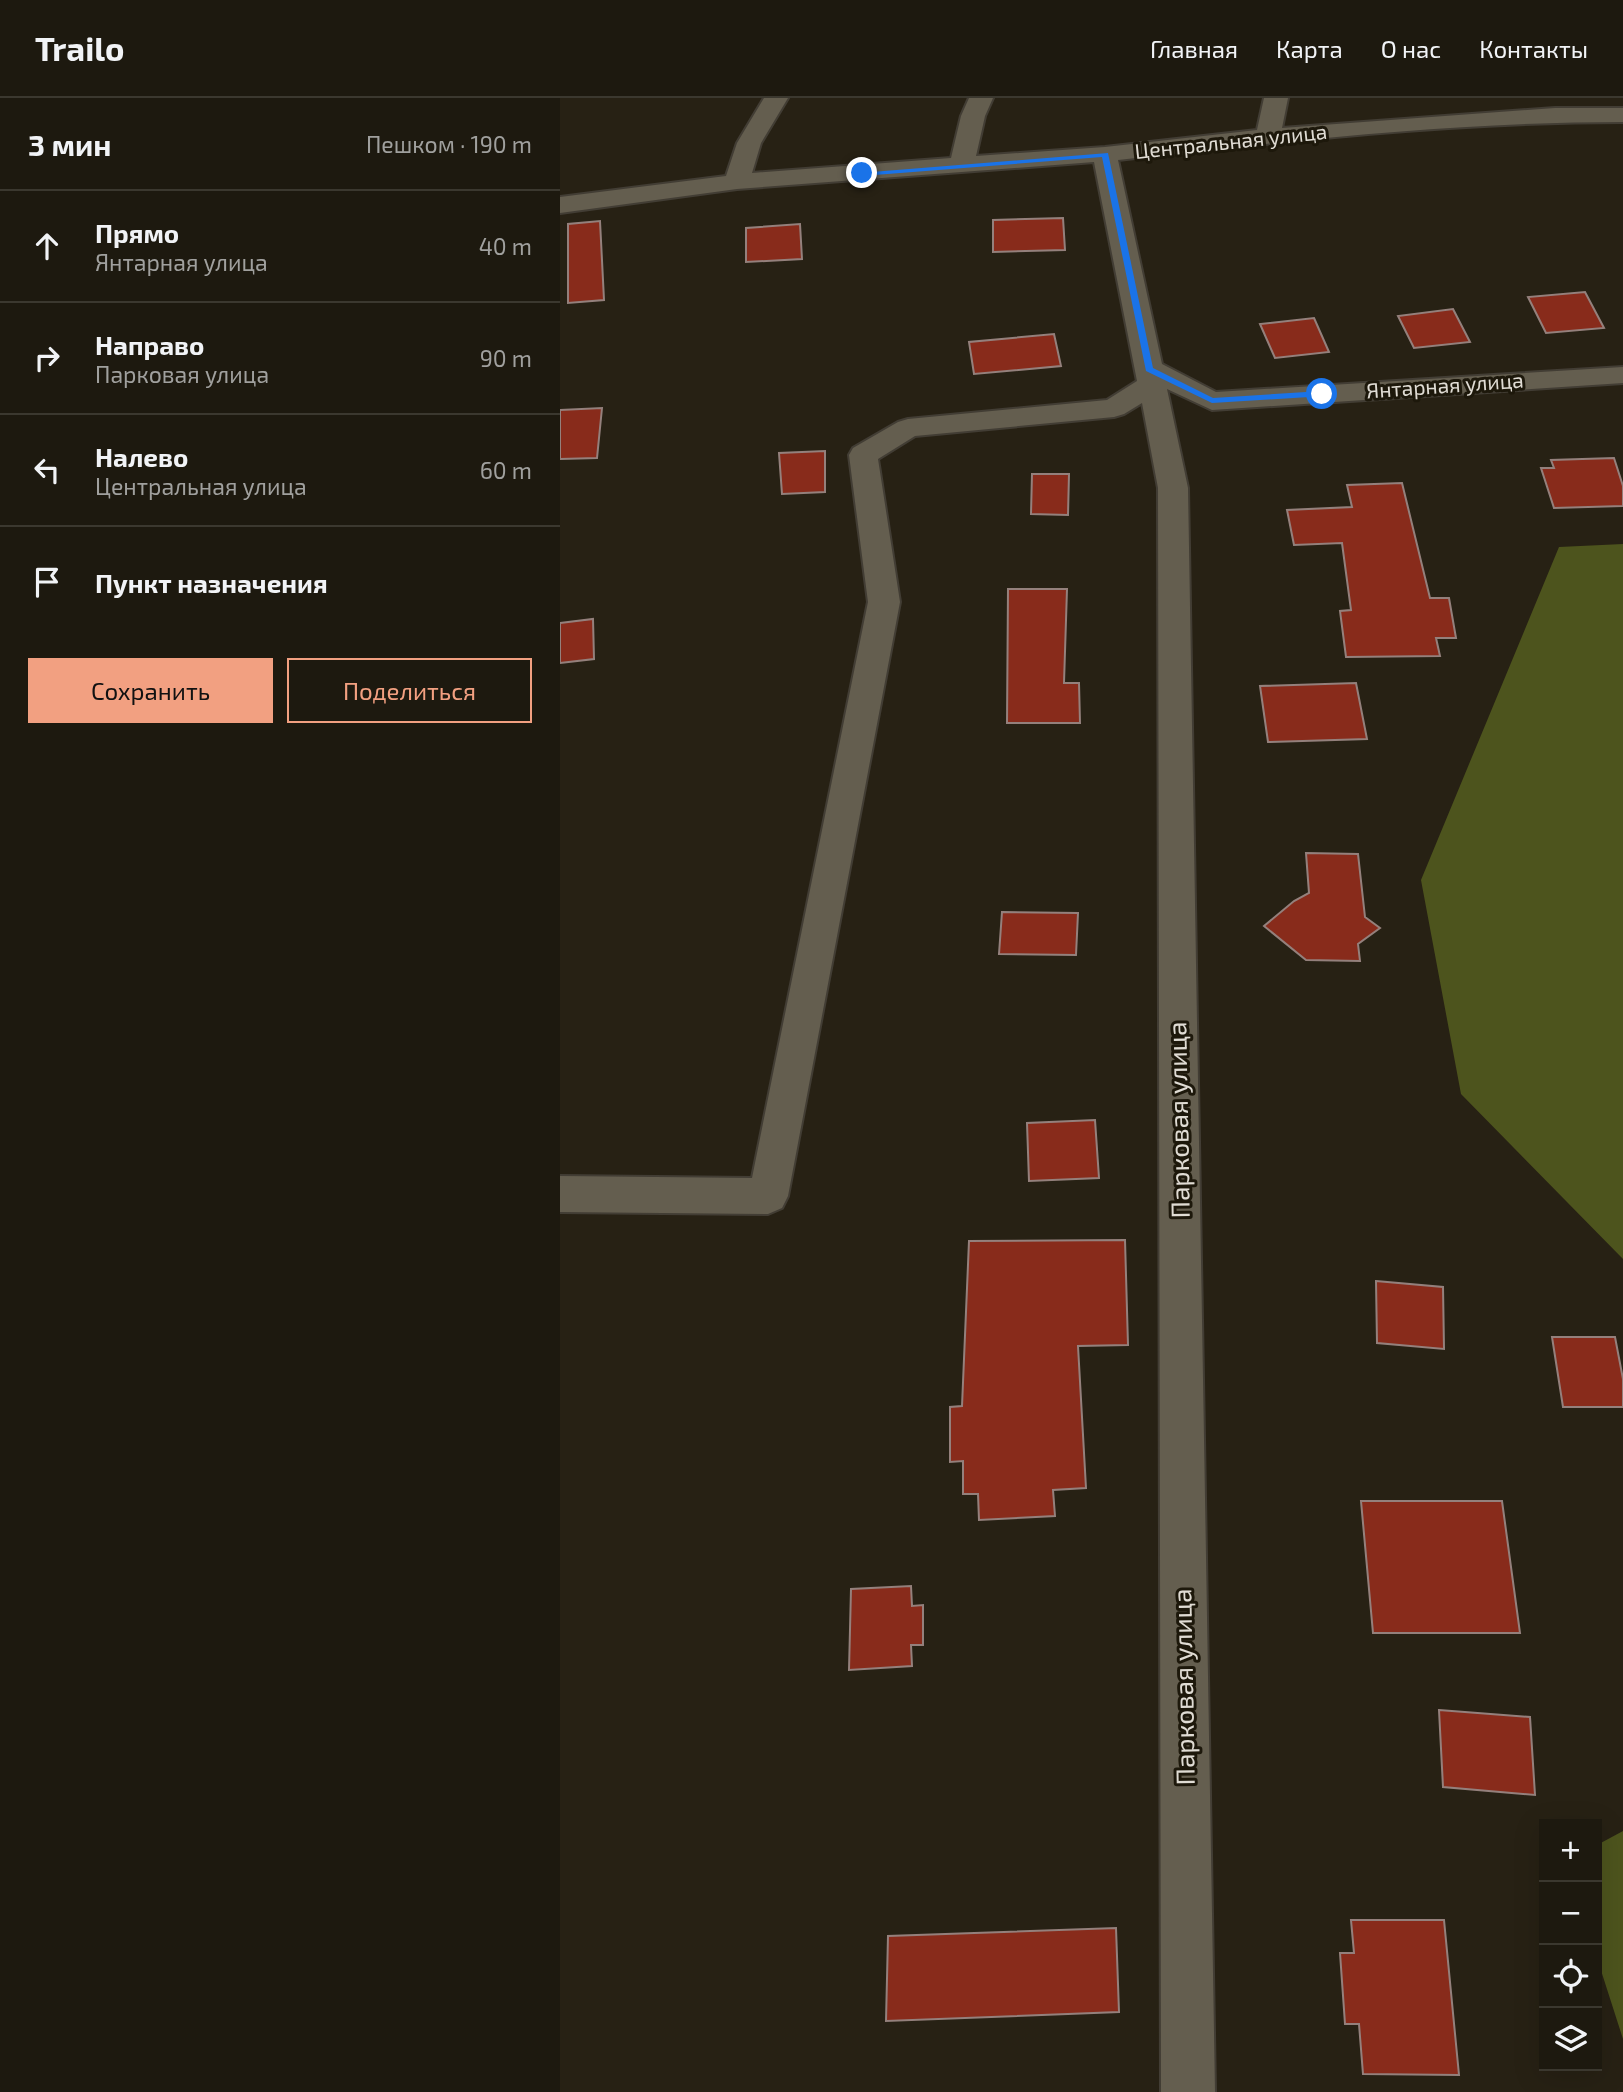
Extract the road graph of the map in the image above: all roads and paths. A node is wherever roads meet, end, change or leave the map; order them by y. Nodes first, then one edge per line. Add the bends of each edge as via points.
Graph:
1 (776, 98) edge
2 (981, 98) edge
3 (1276, 98) edge
4 (1555, 106) edge
5 (1623, 116) edge
6 (1268, 136) junction
7 (1105, 154) junction
8 (962, 166) junction
9 (737, 182) junction
10 (560, 205) edge
11 (1623, 375) edge
12 (1151, 377) junction
13 (560, 1194) edge
14 (1188, 2092) edge

1 - 9 street via 749,143
2 - 8 street
3 - 6 street
4 - 5 street, Центральная улица
4 - 6 street, Центральная улица via 1401,127
6 - 7 street, Центральная улица
7 - 8 street, Центральная улица
7 - 12 street, Парковая улица
8 - 9 street, Центральная улица
9 - 10 street, Центральная улица
11 - 12 street, Янтарная улица via 1212,401
12 - 13 street via 1114,408 908,428 863,456 884,602 768,1196
12 - 14 street, Парковая улица via 1173,488

